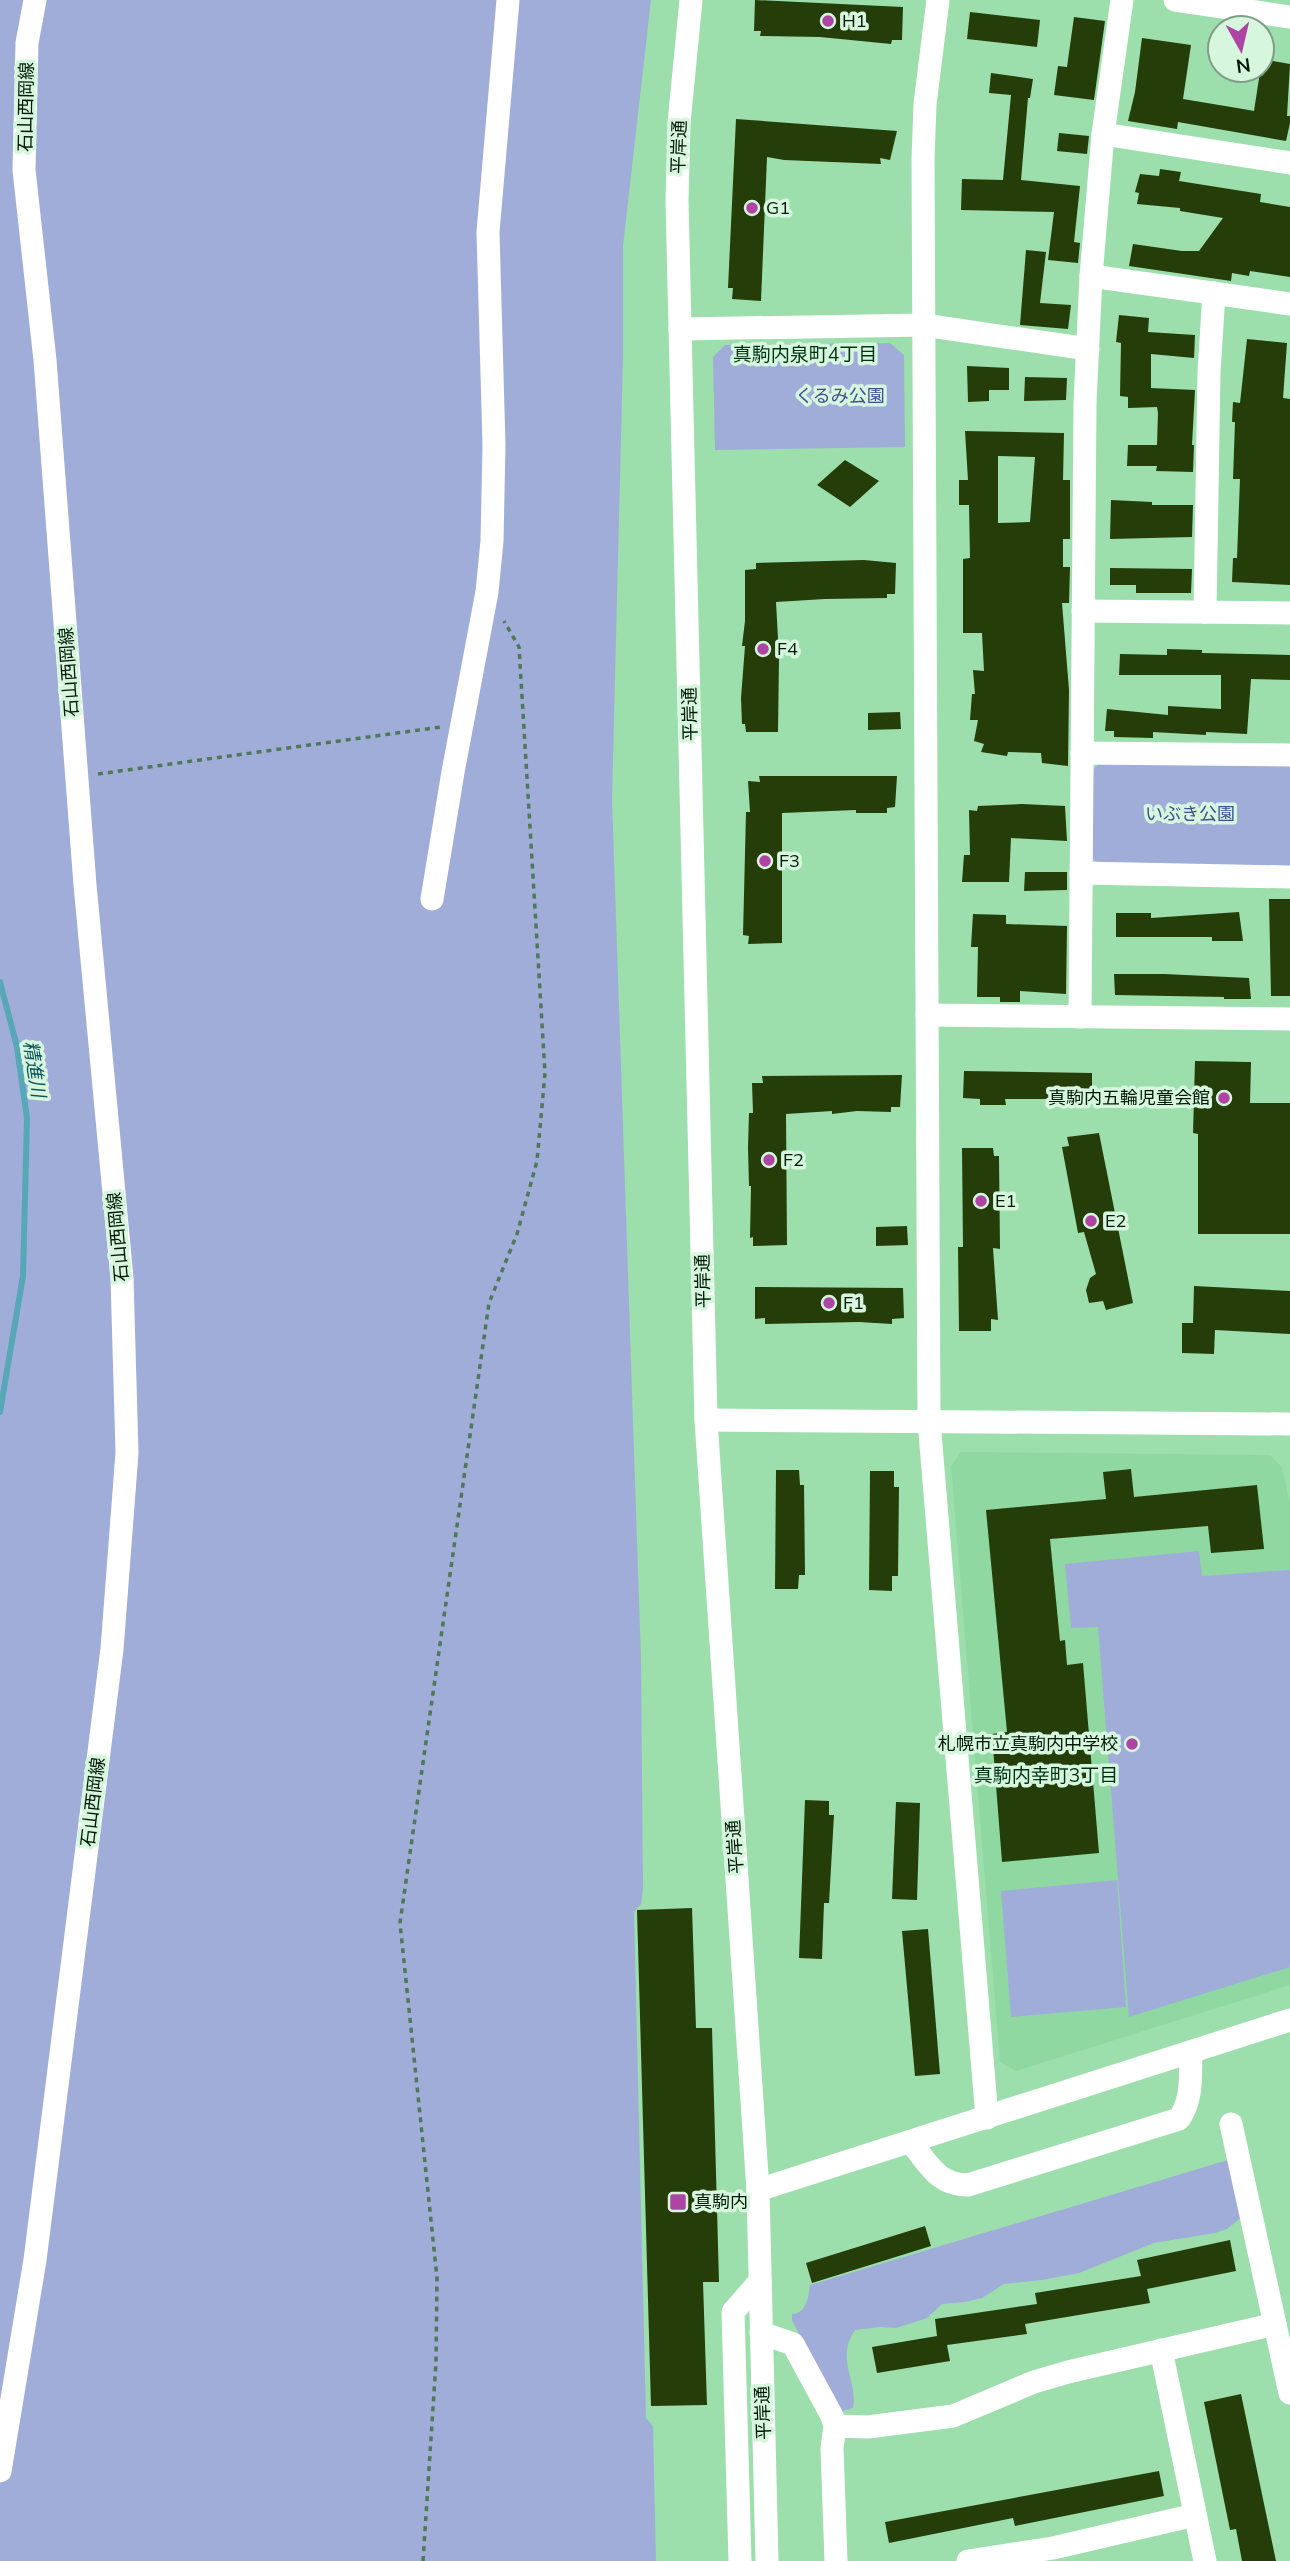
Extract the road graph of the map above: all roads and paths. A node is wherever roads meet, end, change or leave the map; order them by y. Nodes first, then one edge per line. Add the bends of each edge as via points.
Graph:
1 (34, 0) edge
2 (508, 0) edge
3 (691, 0) edge
4 (938, 0) edge
5 (1122, 0) edge
6 (1175, 0) edge
7 (1290, 17) edge
8 (1103, 134) junction
9 (1290, 163) edge
10 (1091, 276) junction
11 (1214, 293) junction
12 (1290, 304) edge
13 (924, 325) junction
14 (680, 329) junction
15 (1088, 349) junction
16 (487, 592) junction
17 (1083, 611) junction
18 (1205, 612) junction
19 (1290, 613) edge
20 (462, 724) junction
21 (1082, 753) junction
22 (1290, 755) edge
23 (86, 776) dead end
24 (1081, 873) junction
25 (1290, 877) edge
26 (432, 899) dead end
27 (927, 1015) junction
28 (1080, 1017) junction
29 (1290, 1019) edge
30 (706, 1420) junction
31 (929, 1421) junction
32 (1290, 1424) edge
33 (1290, 2021) edge
34 (1191, 2053) junction
35 (987, 2118) junction
36 (1231, 2124) dead end
37 (911, 2143) junction
38 (758, 2190) junction
39 (760, 2281) junction
40 (1275, 2324) junction
41 (761, 2333) junction
42 (1161, 2350) junction
43 (1290, 2393) edge
44 (835, 2426) junction
45 (0, 2471) edge
46 (1195, 2515) junction
47 (423, 2561) edge
48 (740, 2561) edge
49 (768, 2561) edge
50 (836, 2561) edge
51 (968, 2561) edge
52 (1205, 2561) edge

1 - 45 street, 石山西岡線 via 27,43 24,170 45,360 85,884 122,1278 127,1453 112,1649 34,2260
2 - 16 street via 488,232 494,445
3 - 14 street, 平岸通 via 679,122
4 - 13 street via 924,132
5 - 8 street
6 - 7 street
8 - 9 street
8 - 10 street
10 - 11 street
10 - 15 street
11 - 12 street
11 - 18 street
13 - 14 street
13 - 15 street
13 - 27 street
14 - 30 street, 平岸通
15 - 17 street
16 - 20 street
16 - 47 path via 519,647 545,1073 537,1161 517,1234 489,1303 400,1923 437,2278
17 - 18 street
17 - 21 street
18 - 19 street
20 - 23 path
20 - 26 street
21 - 22 street
21 - 24 street
24 - 25 street
24 - 28 street
27 - 28 street
27 - 31 street
28 - 29 street
30 - 31 street
30 - 38 street, 平岸通
31 - 32 street
31 - 35 street
33 - 34 street
34 - 35 street
34 - 37 street via 1189,2096 1179,2119 968,2185 953,2185 938,2177
35 - 37 street
36 - 40 street
37 - 38 street
38 - 39 street, 平岸通
39 - 41 street, 平岸通
39 - 48 street via 733,2312
40 - 42 street
40 - 43 street
41 - 44 street via 793,2344
41 - 49 street, 平岸通
42 - 44 street via 1034,2382 953,2416 868,2427
42 - 46 street
44 - 50 street
46 - 51 street
46 - 52 street

